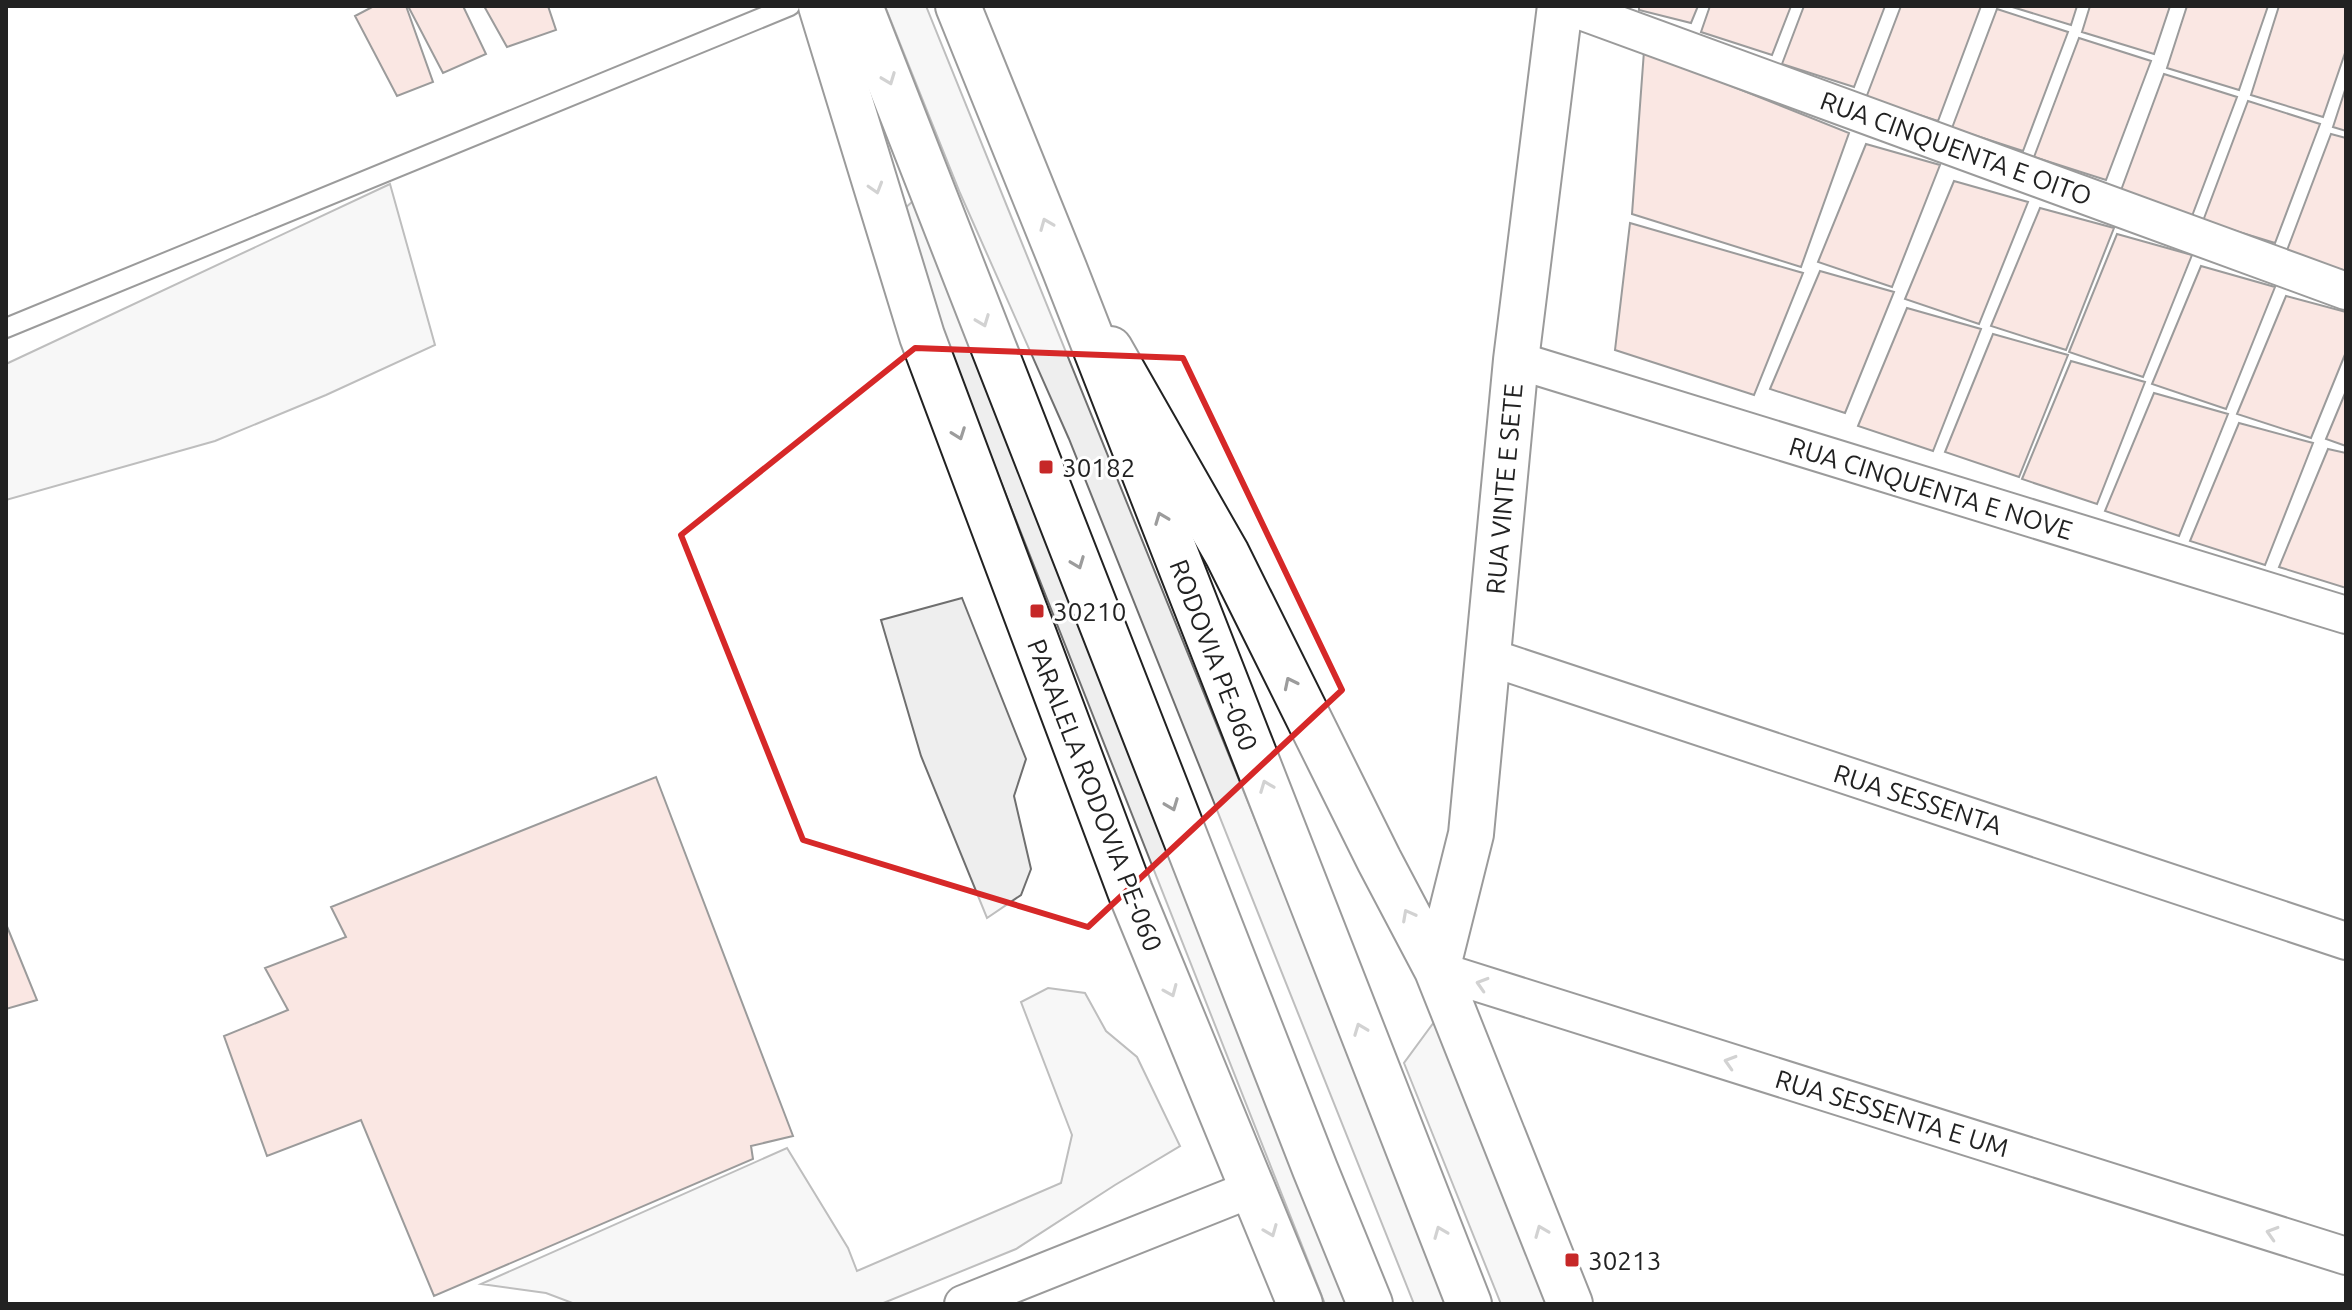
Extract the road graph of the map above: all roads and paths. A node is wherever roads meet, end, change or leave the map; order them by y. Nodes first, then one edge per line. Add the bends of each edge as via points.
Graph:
1 (790, 6) edge
2 (821, 6) edge
3 (860, 6) edge
4 (958, 6) edge
5 (1560, 6) edge
6 (1567, 6) edge
7 (1064, 268) junction
8 (2346, 291) edge
9 (6, 328) edge
10 (1516, 360) junction
11 (2346, 615) edge
12 (1489, 657) junction
13 (2346, 941) edge
14 (1437, 970) junction
15 (1254, 1188) junction
16 (2346, 1256) edge
17 (963, 1304) edge
18 (1300, 1304) edge
19 (1370, 1304) edge
20 (1469, 1304) edge
21 (1570, 1304) edge

1 - 9 lane
2 -> 15 main road, PARALELA RODOVIA PE-060 via 922,336 1130,891
3 -> 19 main road
7 -> 4 main road, RODOVIA PE-060
5 - 10 main road, RUA VINTE E SETE
6 - 8 street, RUA CINQUENTA E OITO
14 -> 7 main road via 1227,554
20 -> 7 main road, RODOVIA PE-060
10 - 11 street, RUA CINQUENTA E NOVE
10 - 12 main road, RUA VINTE E SETE
12 - 13 street, RUA SESSENTA
12 - 14 main road, RUA VINTE E SETE via 1471,834
16 -> 14 street, RUA SESSENTA E UM
21 -> 14 main road
15 - 17 street
15 -> 18 main road, PARALELA RODOVIA PE-060

